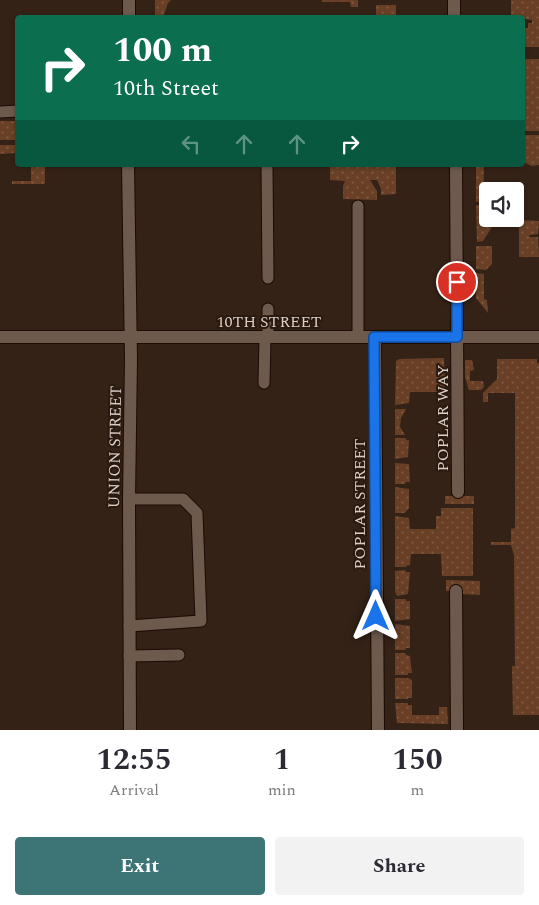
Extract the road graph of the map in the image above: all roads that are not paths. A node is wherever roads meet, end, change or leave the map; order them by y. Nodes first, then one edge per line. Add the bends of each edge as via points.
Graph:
1 (129, 0) edge
2 (454, 0) edge
3 (129, 15) edge
4 (454, 15) edge
5 (15, 111) edge
6 (0, 112) edge
7 (128, 167) edge
8 (267, 167) edge
9 (456, 167) edge
10 (358, 206) dead end
11 (268, 278) dead end
12 (268, 309) dead end
13 (0, 336) edge
14 (358, 337) junction
15 (374, 337) junction
16 (457, 337) junction
17 (539, 337) edge
18 (131, 338) junction
19 (266, 338) junction
20 (264, 383) dead end
21 (458, 492) dead end
22 (129, 498) junction
23 (456, 592) dead end
24 (129, 626) junction
25 (179, 655) dead end
26 (129, 656) junction
27 (130, 730) edge
28 (378, 730) edge
29 (457, 730) edge

1 - 3 street
2 - 4 street
5 - 6 lane
7 - 18 street, UNION STREET
8 - 11 lane
9 - 16 street, POPLAR WAY
10 - 14 lane
12 - 19 lane
13 - 18 street, 10TH STREET
14 - 15 street, 10TH STREET
14 - 19 street, 10TH STREET
15 - 16 street, 10TH STREET
15 - 28 street, POPLAR STREET
16 - 17 street, 10TH STREET
16 - 21 street, POPLAR WAY
18 - 19 street, 10TH STREET
18 - 22 street, UNION STREET
19 - 20 lane
22 - 24 street, UNION STREET
22 - 24 lane via 183,499 197,513 201,621
23 - 29 street
24 - 26 street, UNION STREET
25 - 26 lane
26 - 27 street, UNION STREET

